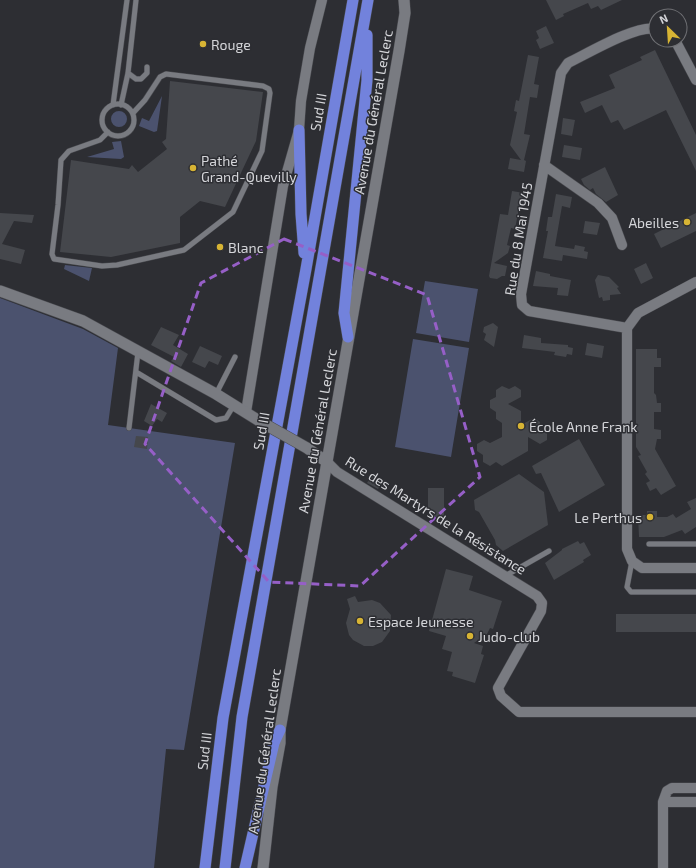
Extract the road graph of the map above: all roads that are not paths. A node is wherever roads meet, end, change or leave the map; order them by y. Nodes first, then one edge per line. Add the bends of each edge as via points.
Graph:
1 (127, 0) edge
2 (136, 0) edge
3 (322, 0) edge
4 (353, 0) edge
5 (404, 0) edge
6 (367, 3) edge
7 (648, 28) edge
8 (679, 48) edge
9 (147, 67) dead end
10 (128, 73) junction
11 (696, 80) edge
12 (113, 105) junction
13 (121, 105) junction
14 (132, 113) junction
15 (299, 130) junction
16 (108, 132) junction
17 (544, 165) junction
18 (622, 245) dead end
19 (306, 269) junction
20 (696, 282) edge
21 (0, 291) edge
22 (626, 328) junction
23 (348, 337) junction
24 (138, 352) junction
25 (235, 357) dead end
26 (136, 372) junction
27 (216, 394) junction
28 (234, 405) junction
29 (246, 412) junction
30 (129, 428) dead end
31 (327, 462) junction
32 (649, 544) dead end
33 (696, 544) edge
34 (549, 551) dead end
35 (632, 561) junction
36 (696, 568) edge
37 (504, 576) junction
38 (696, 592) edge
39 (696, 712) edge
40 (280, 730) junction
41 (696, 788) edge
42 (663, 802) junction
43 (696, 802) edge
44 (205, 868) edge
45 (225, 868) edge
46 (245, 868) edge
47 (263, 868) edge
48 (663, 868) edge

1 - 12 lane
2 - 10 lane
3 - 15 street via 309,56
4 - 19 highway, Sud III
5 - 23 street, Avenue du Général Leclerc via 405,13 399,51
6 - 23 highway via 367,80 344,313
6 - 45 highway via 242,717
7 - 17 street, Rue du 8 Mai 1945 via 635,30 568,63 561,73
8 - 11 street
9 - 10 lane via 147,73 141,80
10 - 13 lane
12 - 13 lane
12 - 16 lane via 105,111 102,120
13 - 14 lane via 130,109
14 - 16 lane via 134,124 128,133 118,136
14 - 16 lane via 145,100 160,77 166,74 263,86 269,89 262,151 233,212 184,250 117,265 102,266 54,259 52,254 61,160 68,151 100,140
15 - 19 highway via 301,214
15 - 29 street via 284,186
17 - 18 street, Rue du 8 Mai 1945 via 598,203 612,218
17 - 22 street, Rue du 8 Mai 1945 via 521,294 522,304 529,311
19 - 44 highway, Sud III via 223,718
20 - 22 street via 638,313
21 - 24 street, Rue des Martyrs de la Résistance via 83,321
22 - 35 street via 627,549
23 - 31 street, Avenue du Général Leclerc
24 - 26 lane
24 - 27 street, Rue des Martyrs de la Résistance
25 - 27 lane
26 - 28 lane via 216,420 226,418
26 - 30 lane
27 - 28 street, Rue des Martyrs de la Résistance
28 - 29 street, Rue des Martyrs de la Résistance
29 - 31 street, Rue des Martyrs de la Résistance, bridge
31 - 37 street, Rue des Martyrs de la Résistance via 337,472
31 - 40 street, Avenue du Général Leclerc
32 - 33 lane
34 - 37 lane
35 - 36 street via 642,568
35 - 38 lane via 627,587 631,592
37 - 39 street, Rue des Martyrs de la Résistance via 537,596 542,603 541,611 499,682 501,696 519,712
40 - 46 highway via 274,743
40 - 47 street, Avenue du Général Leclerc
41 - 42 street via 672,788 667,791
42 - 43 street
42 - 48 street

